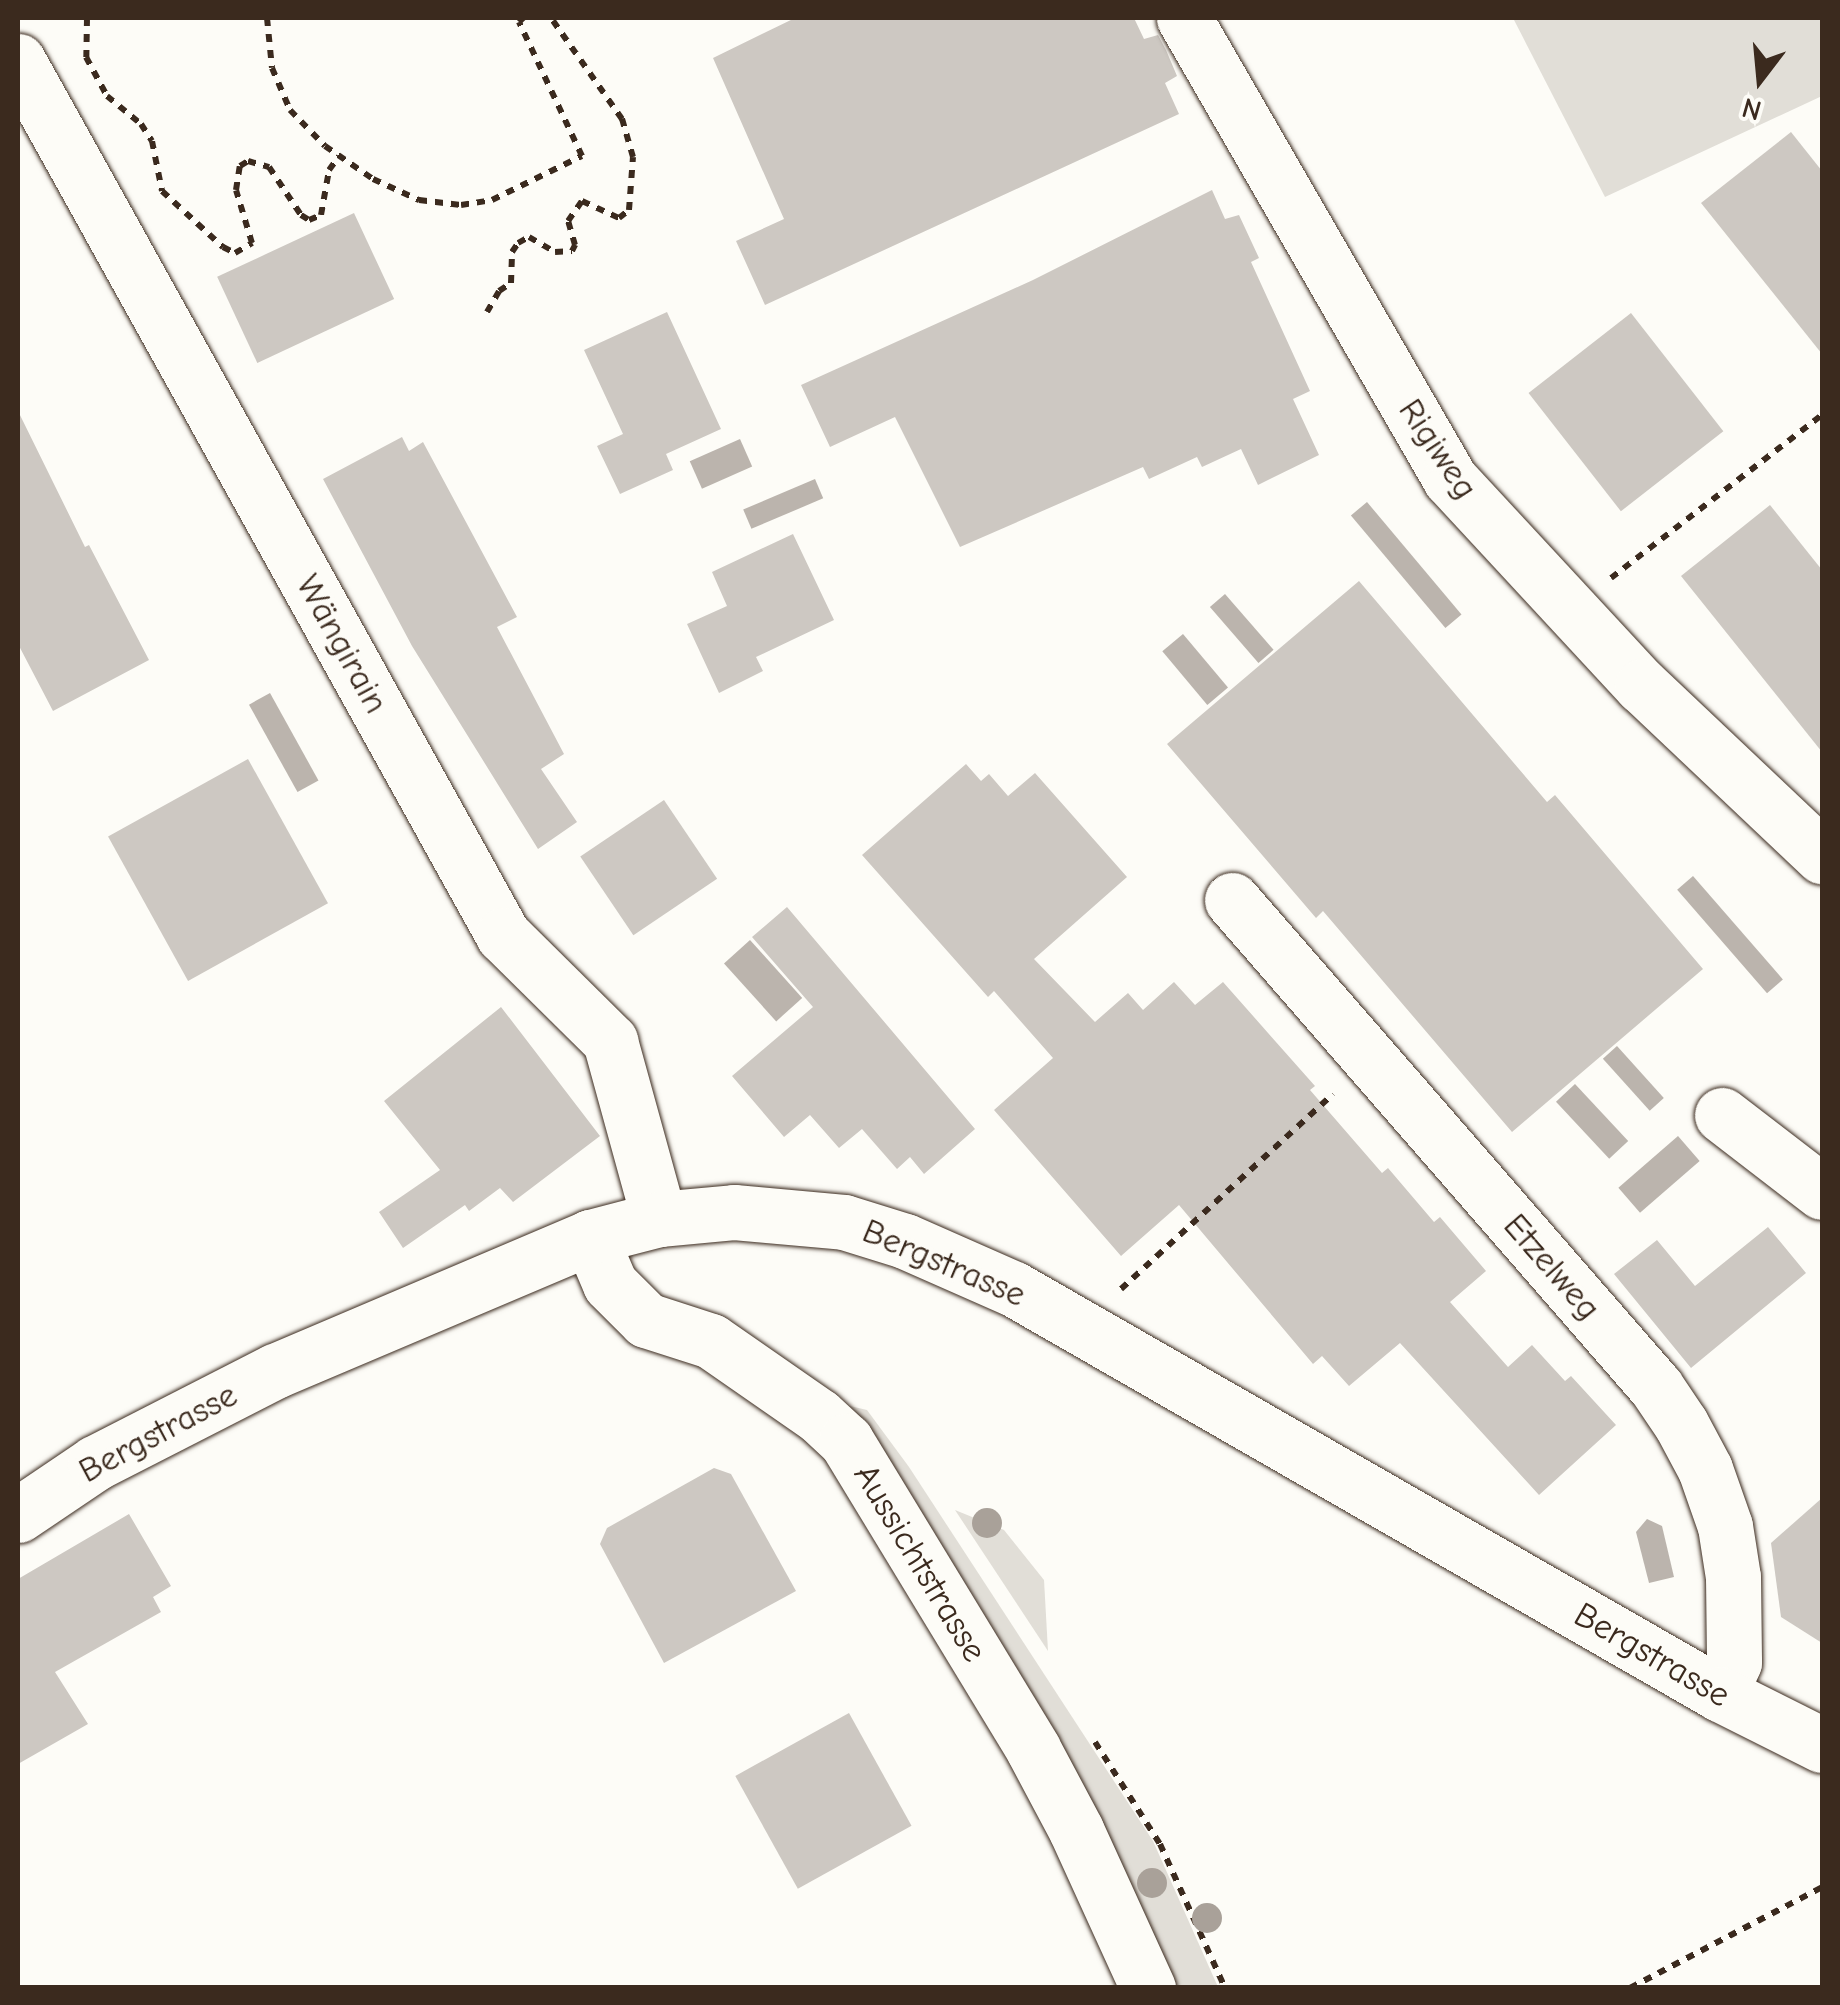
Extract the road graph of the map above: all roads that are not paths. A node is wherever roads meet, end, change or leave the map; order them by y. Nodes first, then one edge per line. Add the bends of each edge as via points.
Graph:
1 (1184, 18) edge
2 (18, 60) edge
3 (1822, 856) edge
4 (1232, 900) dead end
5 (1722, 1115) dead end
6 (1822, 1192) edge
7 (659, 1219) junction
8 (590, 1237) junction
9 (18, 1515) edge
10 (1720, 1694) junction
11 (1822, 1746) edge
12 (1148, 1988) edge

1 - 3 street, Rigiweg via 1450,479 1642,686
2 - 7 street, Wängirain via 504,935 610,1041
4 - 10 street, Etzelweg via 1656,1387 1680,1424 1725,1526 1733,1577 1734,1662
5 - 6 street
7 - 8 street, Bergstrasse
7 - 10 street, Bergstrasse via 734,1212 844,1222 906,1241 1014,1289
8 - 9 street, Bergstrasse via 274,1371 94,1463
8 - 12 street, Aussichtstrasse via 610,1284 646,1320 711,1342 846,1441 1033,1749
10 - 11 street, Bergstrasse

